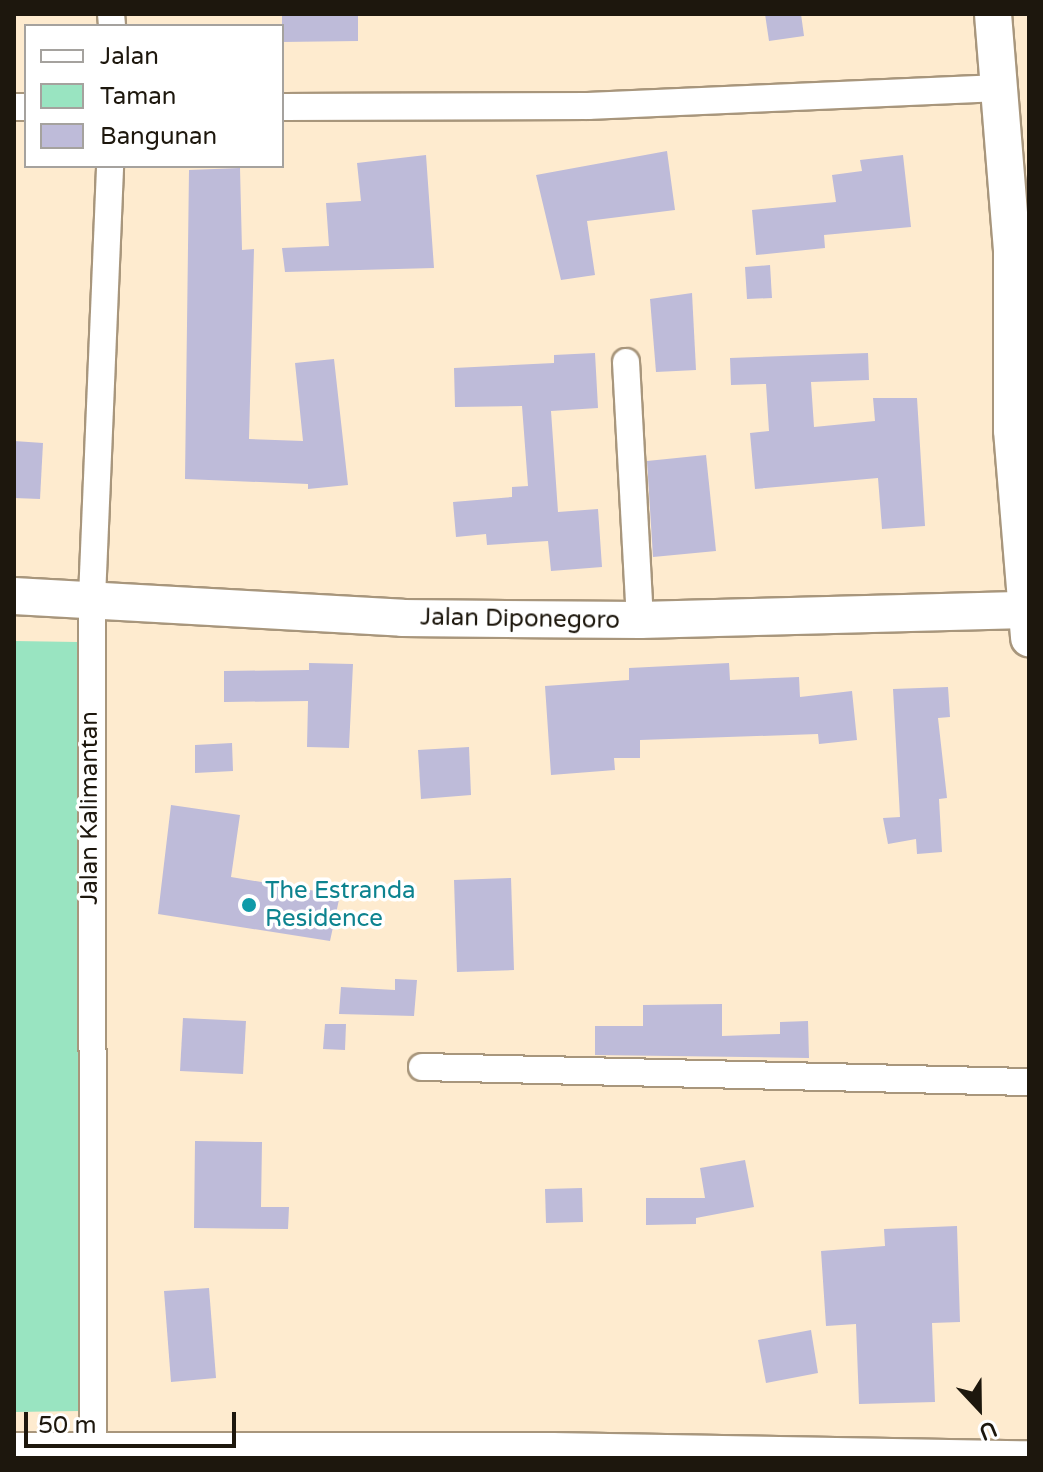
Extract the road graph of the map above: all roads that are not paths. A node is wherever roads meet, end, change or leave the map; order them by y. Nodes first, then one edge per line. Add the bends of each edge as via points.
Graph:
1 (993, 14) edge
2 (999, 88) junction
3 (284, 107) edge
4 (110, 168) edge
5 (1022, 350) edge
6 (626, 362) dead end
7 (14, 596) edge
8 (92, 598) junction
9 (1028, 619) edge
10 (640, 620) junction
11 (422, 1067) dead end
12 (1029, 1082) edge
13 (14, 1449) edge
14 (552, 1453) edge
15 (93, 1454) edge
16 (234, 1455) edge
17 (1029, 1457) edge

1 - 2 main road
2 - 3 street via 589,106
2 - 5 main road
4 - 8 street, Jalan Kalimantan
5 - 9 main road via 1012,430
6 - 10 street
7 - 8 main road, Jalan Diponegoro
8 - 10 main road, Jalan Diponegoro via 402,618
8 - 15 street, Jalan Kalimantan
9 - 10 main road, Jalan Diponegoro
11 - 12 street
13 - 15 street
14 - 16 street
14 - 17 street
15 - 16 street

